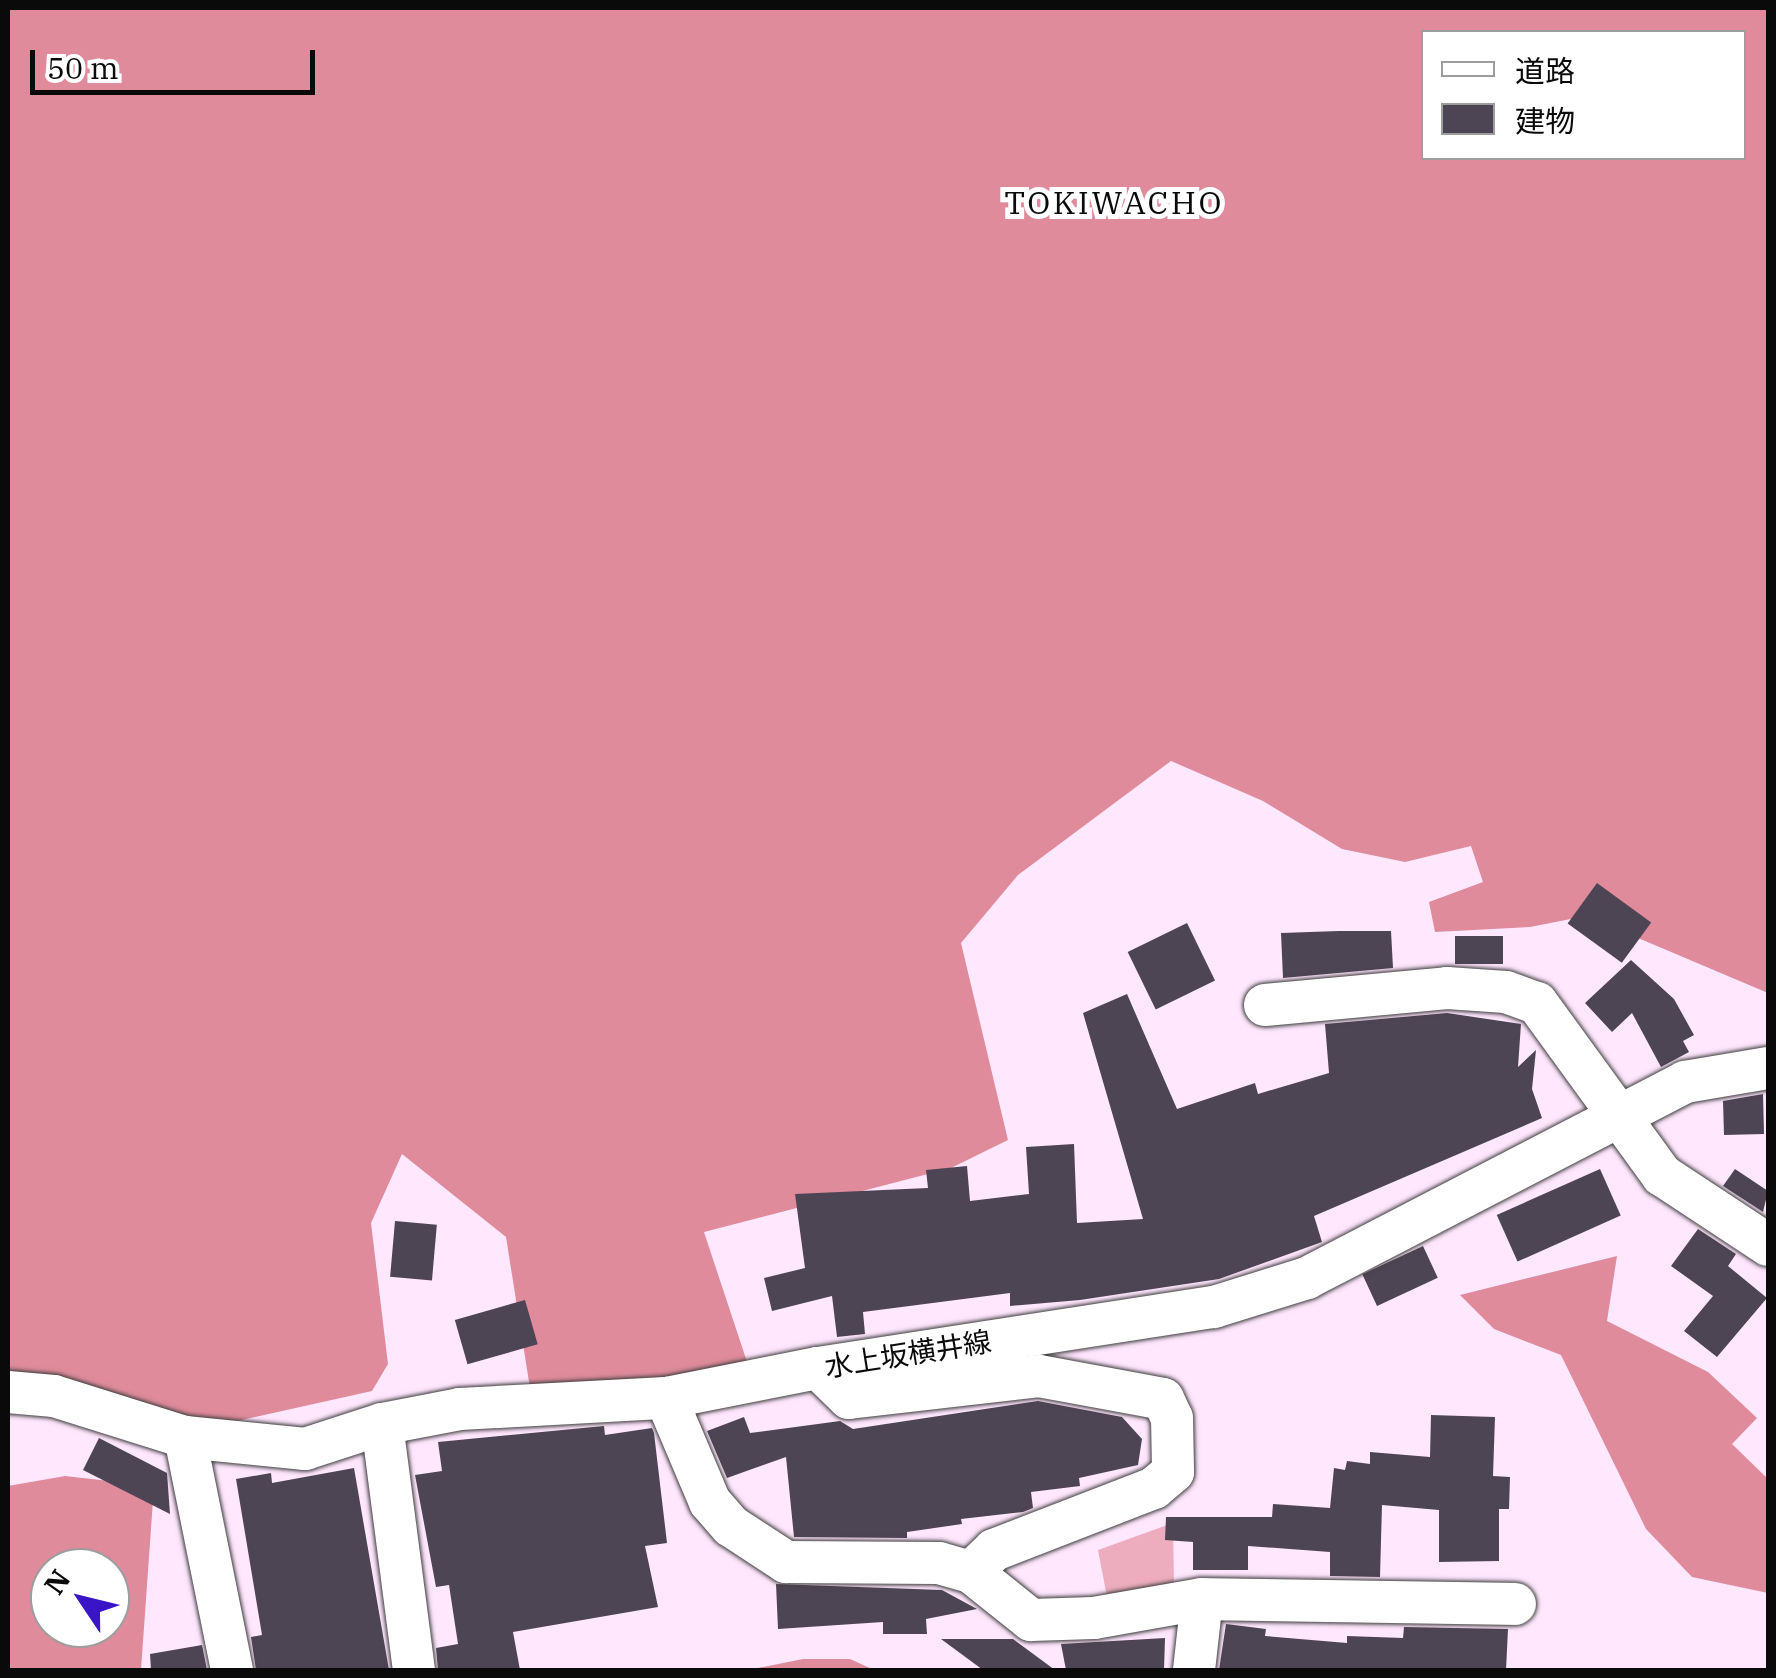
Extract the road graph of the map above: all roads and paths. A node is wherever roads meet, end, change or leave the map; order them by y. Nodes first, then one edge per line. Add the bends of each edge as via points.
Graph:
1 (1265, 1005) dead end
2 (1768, 1068) edge
3 (1618, 1117) junction
4 (1768, 1245) edge
5 (818, 1368) junction
6 (8, 1392) edge
7 (666, 1398) junction
8 (382, 1424) junction
9 (186, 1437) junction
10 (971, 1572) junction
11 (1202, 1599) junction
12 (1515, 1604) dead end
13 (232, 1670) edge
14 (414, 1670) edge
15 (1194, 1670) edge

1 - 3 street via 1448,988 1506,992 1537,1002
2 - 3 street, 水上坂横井線 via 1685,1082
3 - 4 street via 1662,1175
3 - 5 street, 水上坂横井線 via 1307,1278 1214,1307
5 - 7 street, 水上坂横井線
5 - 10 street via 849,1398 1039,1376 1163,1399 1172,1418 1173,1472 1154,1488 994,1550
6 - 9 street, 水上坂横井線 via 54,1396
7 - 8 street, 水上坂横井線 via 460,1409
7 - 10 street via 710,1502 731,1526 786,1562 939,1563
8 - 9 street, 水上坂横井線 via 305,1449
8 - 14 street
9 - 13 street
10 - 11 street via 1031,1620 1094,1618
11 - 12 street
11 - 15 street

